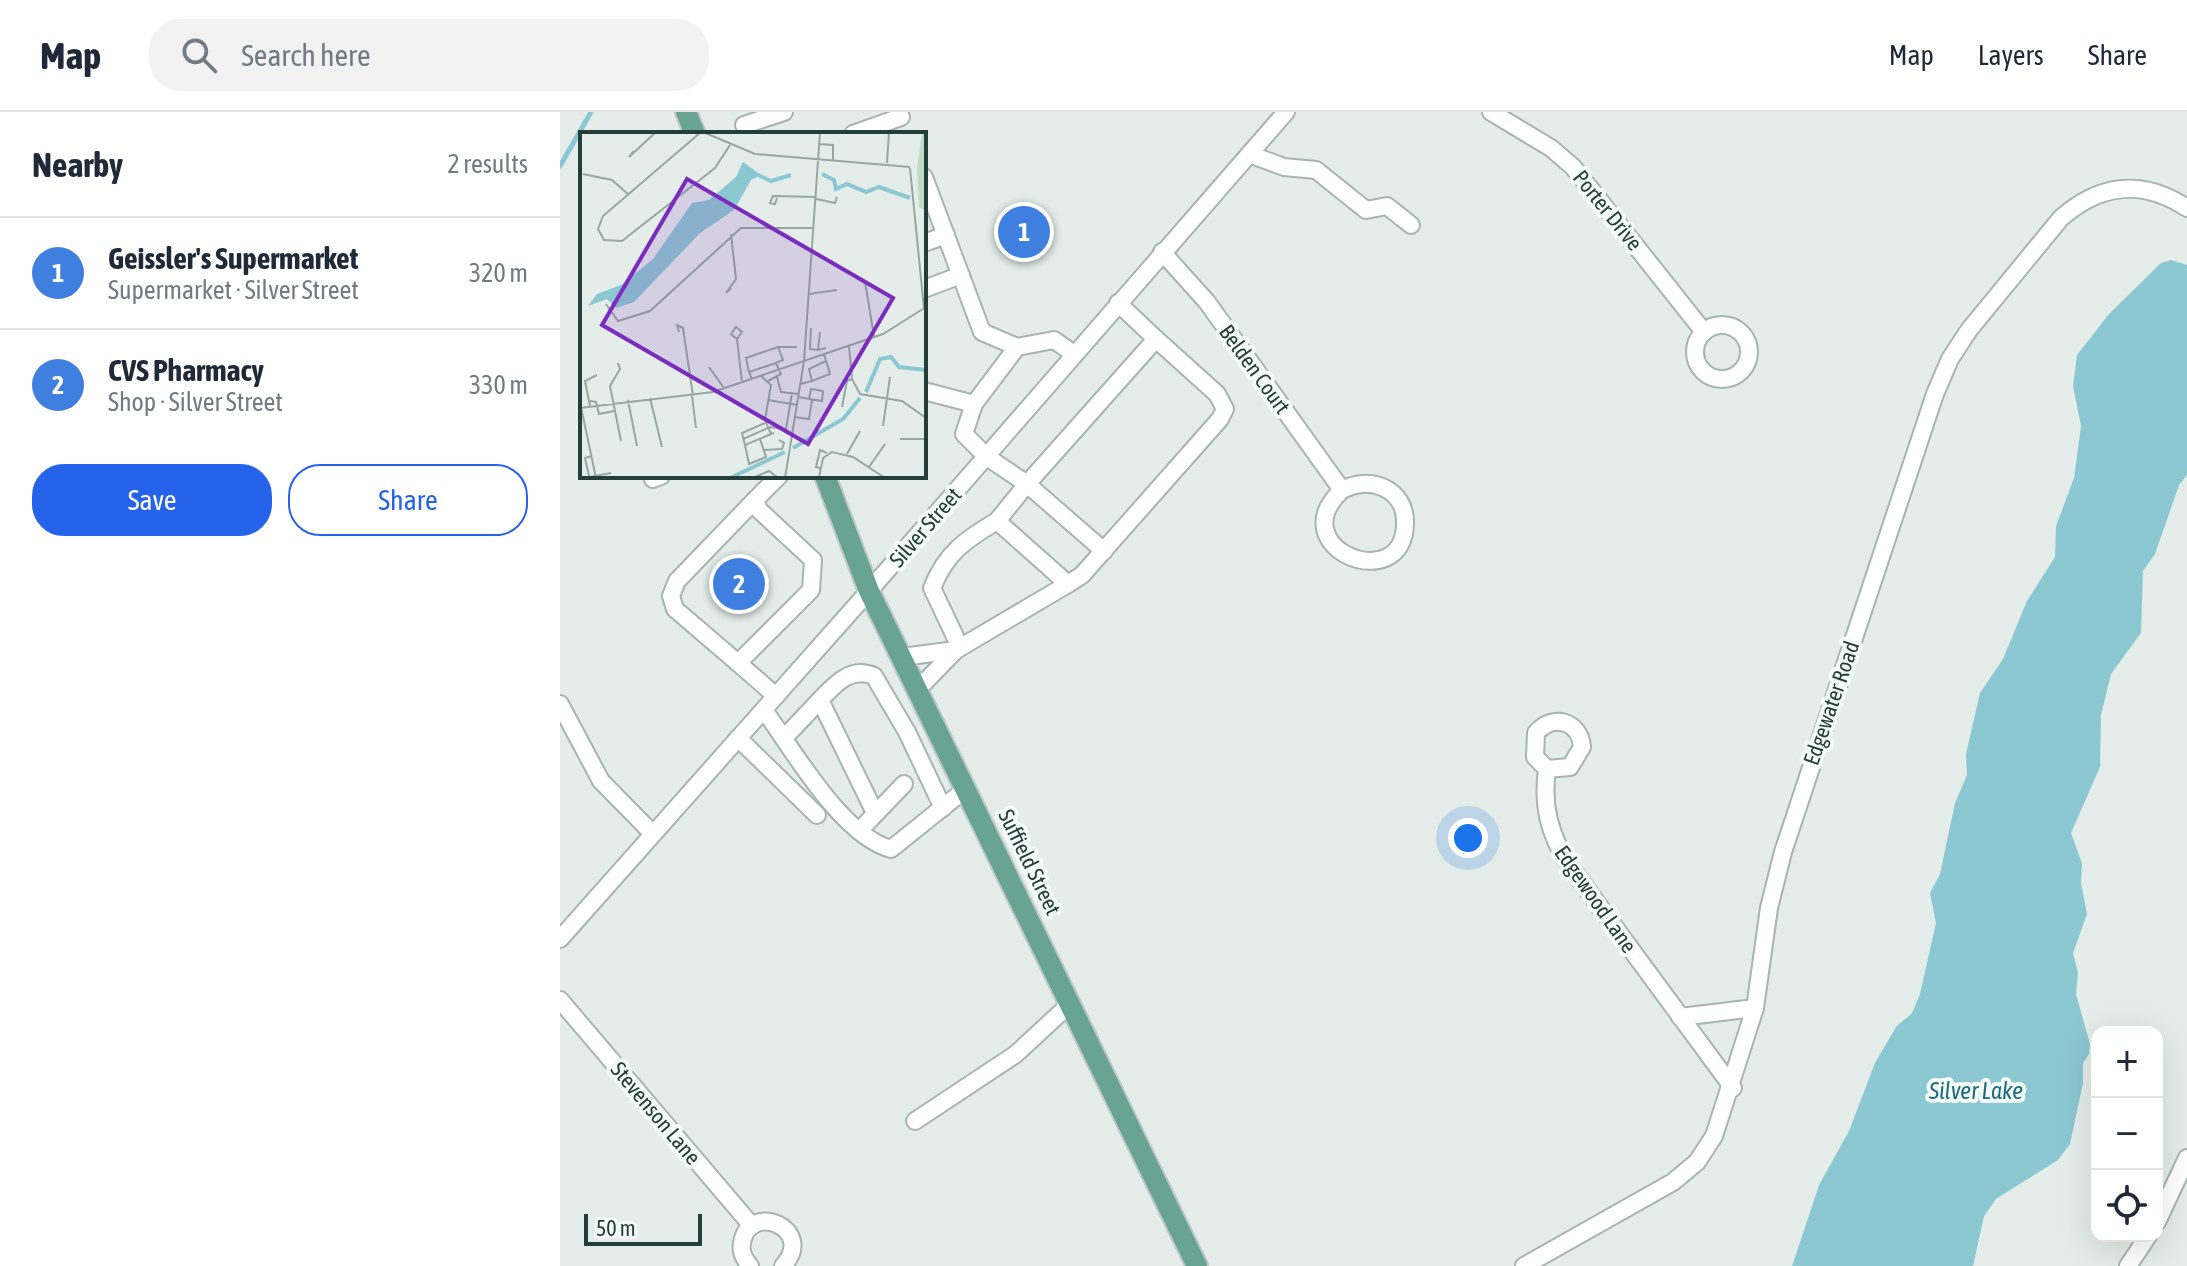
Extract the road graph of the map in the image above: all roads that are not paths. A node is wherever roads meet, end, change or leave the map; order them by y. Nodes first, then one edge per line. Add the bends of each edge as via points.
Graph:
1 (686, 112) edge
2 (784, 112) edge
3 (1286, 112) edge
4 (1491, 112) edge
5 (901, 114) edge
6 (694, 132) edge
7 (747, 132) edge
8 (858, 132) edge
9 (1249, 154) junction
10 (926, 187) edge
11 (2187, 208) edge
12 (1411, 225) dead end
13 (946, 235) junction
14 (926, 242) edge
15 (1162, 252) junction
16 (961, 275) junction
17 (926, 288) edge
18 (1118, 303) junction
19 (1704, 332) dead end
20 (1156, 339) junction
21 (1017, 347) junction
22 (1074, 354) junction
23 (926, 392) edge
24 (974, 404) junction
25 (987, 457) junction
26 (777, 478) edge
27 (826, 478) edge
28 (1027, 484) junction
29 (1342, 490) junction
30 (755, 500) junction
31 (997, 521) junction
32 (1104, 551) junction
33 (1068, 584) junction
34 (869, 591) junction
35 (958, 648) junction
36 (902, 657) junction
37 (738, 663) junction
38 (918, 689) junction
39 (776, 696) junction
40 (820, 700) junction
41 (560, 706) edge
42 (764, 710) junction
43 (738, 738) junction
44 (784, 738) junction
45 (1547, 769) dead end
46 (904, 784) dead end
47 (967, 788) junction
48 (939, 800) junction
49 (875, 813) junction
50 (817, 815) dead end
51 (859, 831) junction
52 (653, 834) junction
53 (560, 939) edge
54 (560, 1000) edge
55 (1071, 1003) junction
56 (1755, 1008) junction
57 (1680, 1017) junction
58 (1733, 1088) junction
59 (915, 1121) dead end
60 (2187, 1158) edge
61 (2163, 1209) edge
62 (752, 1226) junction
63 (2144, 1242) edge
64 (750, 1266) edge
65 (783, 1266) edge
66 (1197, 1266) edge
67 (1524, 1266) edge
68 (2128, 1266) edge

1 - 6 main road
2 - 7 street via 744,125
3 - 9 street, Silver Street
4 - 19 street, Porter Drive via 1573,167
5 - 8 street
9 - 12 street via 1284,167 1316,170 1366,210 1387,206
9 - 15 street, Silver Street
10 - 13 street
11 - 56 street, Edgewater Road via 2164,195 2128,187 2081,202 2061,218 1950,359 1783,852
13 - 14 street
13 - 16 street
15 - 18 street, Silver Street
15 - 29 street, Belden Court via 1207,302
16 - 17 street
16 - 21 street via 982,332
18 - 20 street
18 - 22 street, Silver Street
20 - 28 street
20 - 32 street via 1217,394 1225,409
21 - 22 street via 1054,340
21 - 24 street
22 - 25 street, Silver Street
23 - 24 street
24 - 25 street via 964,434
25 - 28 street
25 - 34 street, Silver Street
26 - 30 street
27 - 34 main road, Suffield Street
28 - 31 street
28 - 32 street
29 - 29 street via 1326,518 1331,542 1356,561 1387,555 1405,528 1396,496 1366,483
30 - 37 street via 759,510 813,560 811,590
30 - 37 street via 677,581 671,596 675,609
31 - 33 street
31 - 35 street via 941,564 932,588
32 - 33 street
33 - 35 street
34 - 36 main road, Suffield Street
34 - 39 street, Silver Street
35 - 36 street
35 - 38 street
36 - 38 main road, Suffield Street
37 - 39 street
38 - 47 main road, Suffield Street
39 - 42 street, Silver Street
40 - 44 street
40 - 48 street via 836,682 854,673 874,676
40 - 49 street
41 - 52 street via 601,781
42 - 43 street, Silver Street
42 - 44 street
43 - 50 street
43 - 52 street, Silver Street
44 - 51 street
45 - 57 street, Edgewood Lane via 1545,803 1560,852
46 - 49 street
47 - 48 street
47 - 55 main road, Suffield Street
48 - 51 street via 879,846
49 - 51 street
52 - 53 street, Silver Street
54 - 62 street, Stevenson Lane
55 - 59 street via 1016,1054
55 - 66 main road, Suffield Street
56 - 57 street
56 - 58 street, Edgewater Road
57 - 58 street, Edgewood Lane
58 - 67 street, Edgewater Road via 1714,1136 1686,1171
60 - 61 street
62 - 64 street via 741,1244
62 - 65 street via 772,1222 786,1229 792,1249
63 - 68 street

